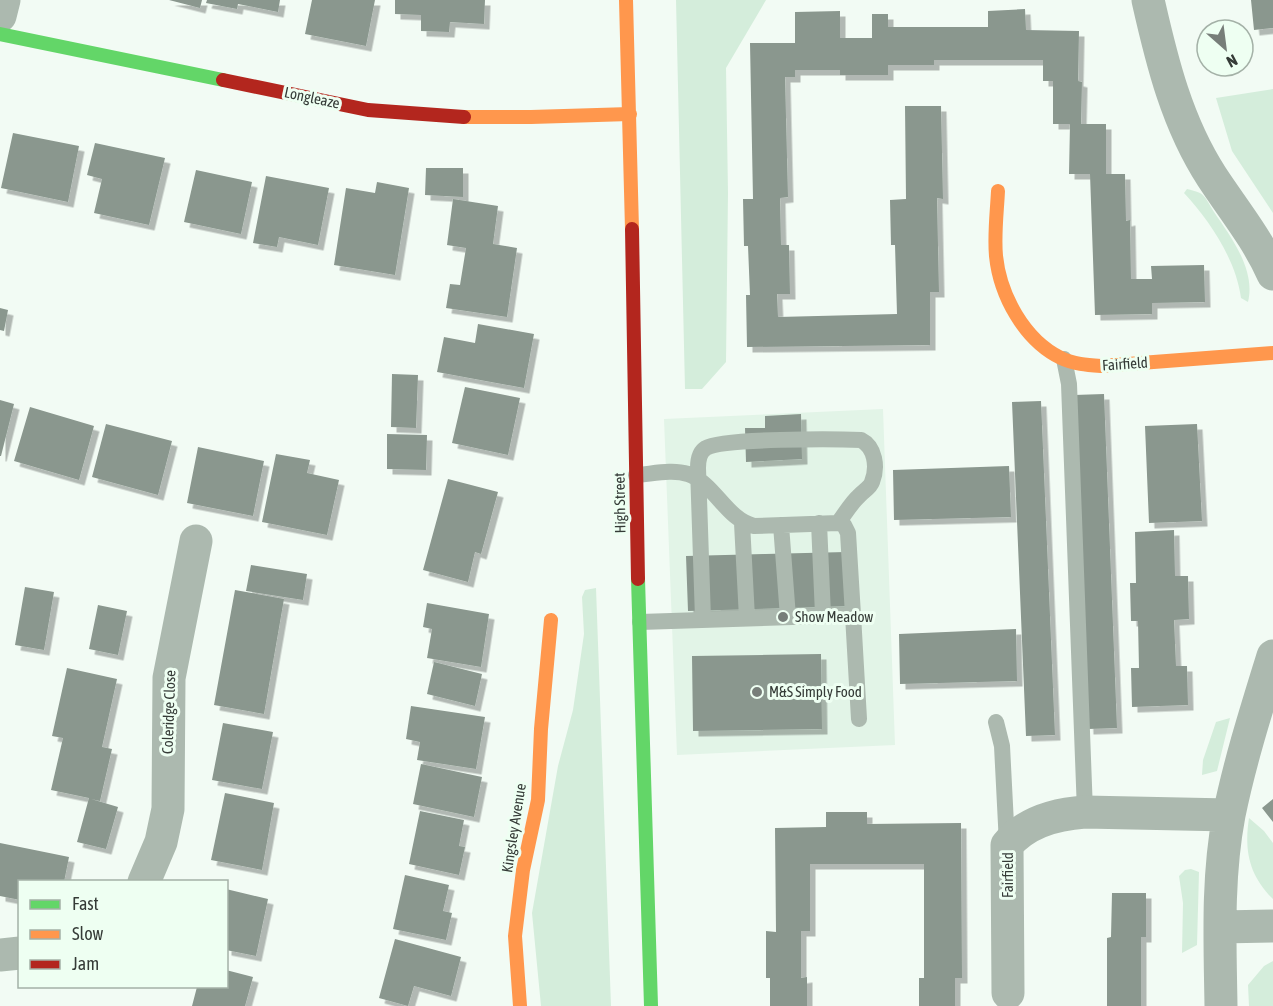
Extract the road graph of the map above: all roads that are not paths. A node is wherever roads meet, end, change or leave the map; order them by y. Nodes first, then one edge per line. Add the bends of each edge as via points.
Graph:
1 (4, 0) edge
2 (626, 0) edge
3 (1148, 0) edge
4 (0, 16) edge
5 (0, 34) edge
6 (630, 114) junction
7 (998, 191) dead end
8 (1273, 274) edge
9 (1273, 353) edge
10 (1064, 359) junction
11 (636, 475) junction
12 (698, 480) junction
13 (742, 523) junction
14 (819, 523) junction
15 (838, 523) junction
16 (781, 525) junction
17 (196, 541) dead end
18 (823, 615) junction
19 (852, 615) junction
20 (788, 617) junction
21 (747, 618) junction
22 (703, 619) junction
23 (551, 620) dead end
24 (640, 622) junction
25 (1273, 656) edge
26 (858, 719) dead end
27 (996, 722) dead end
28 (1085, 812) junction
29 (1229, 815) junction
30 (1007, 844) junction
31 (145, 880) edge
32 (1273, 926) edge
33 (1220, 927) junction
34 (18, 953) edge
35 (0, 955) edge
36 (1008, 993) dead end
37 (520, 1006) edge
38 (651, 1006) edge
39 (1221, 1006) edge

1 - 4 street
2 - 6 street, High Street
3 - 8 street via 1178,114 1211,176
5 - 6 street, Longleaze via 368,110 514,118
6 - 11 street, High Street
7 - 10 street, Fairfield via 996,261 1001,282 1035,339
9 - 10 street, Fairfield via 1098,367
10 - 28 lane via 1069,384
11 - 12 lane via 676,473
11 - 24 street, High Street
12 - 13 lane
12 - 15 lane via 698,460 710,446 732,442 861,440 872,450 872,483
12 - 22 lane
13 - 16 lane
13 - 21 lane
14 - 15 lane
14 - 16 lane
14 - 18 lane
15 - 19 lane via 848,533
16 - 20 lane
17 - 31 street, Coleridge Close via 169,678 168,809
18 - 19 lane
18 - 20 lane
19 - 26 lane
20 - 21 lane
21 - 22 lane
22 - 24 lane
23 - 37 street, Kingsley Avenue via 538,800 523,870 515,936
24 - 38 street, High Street
25 - 29 street
27 - 30 lane via 1002,746
28 - 29 street, Fairfield
28 - 30 street, Fairfield via 1066,813 1027,827
29 - 33 street
30 - 36 street, Fairfield
32 - 33 street
33 - 39 street
34 - 35 street

